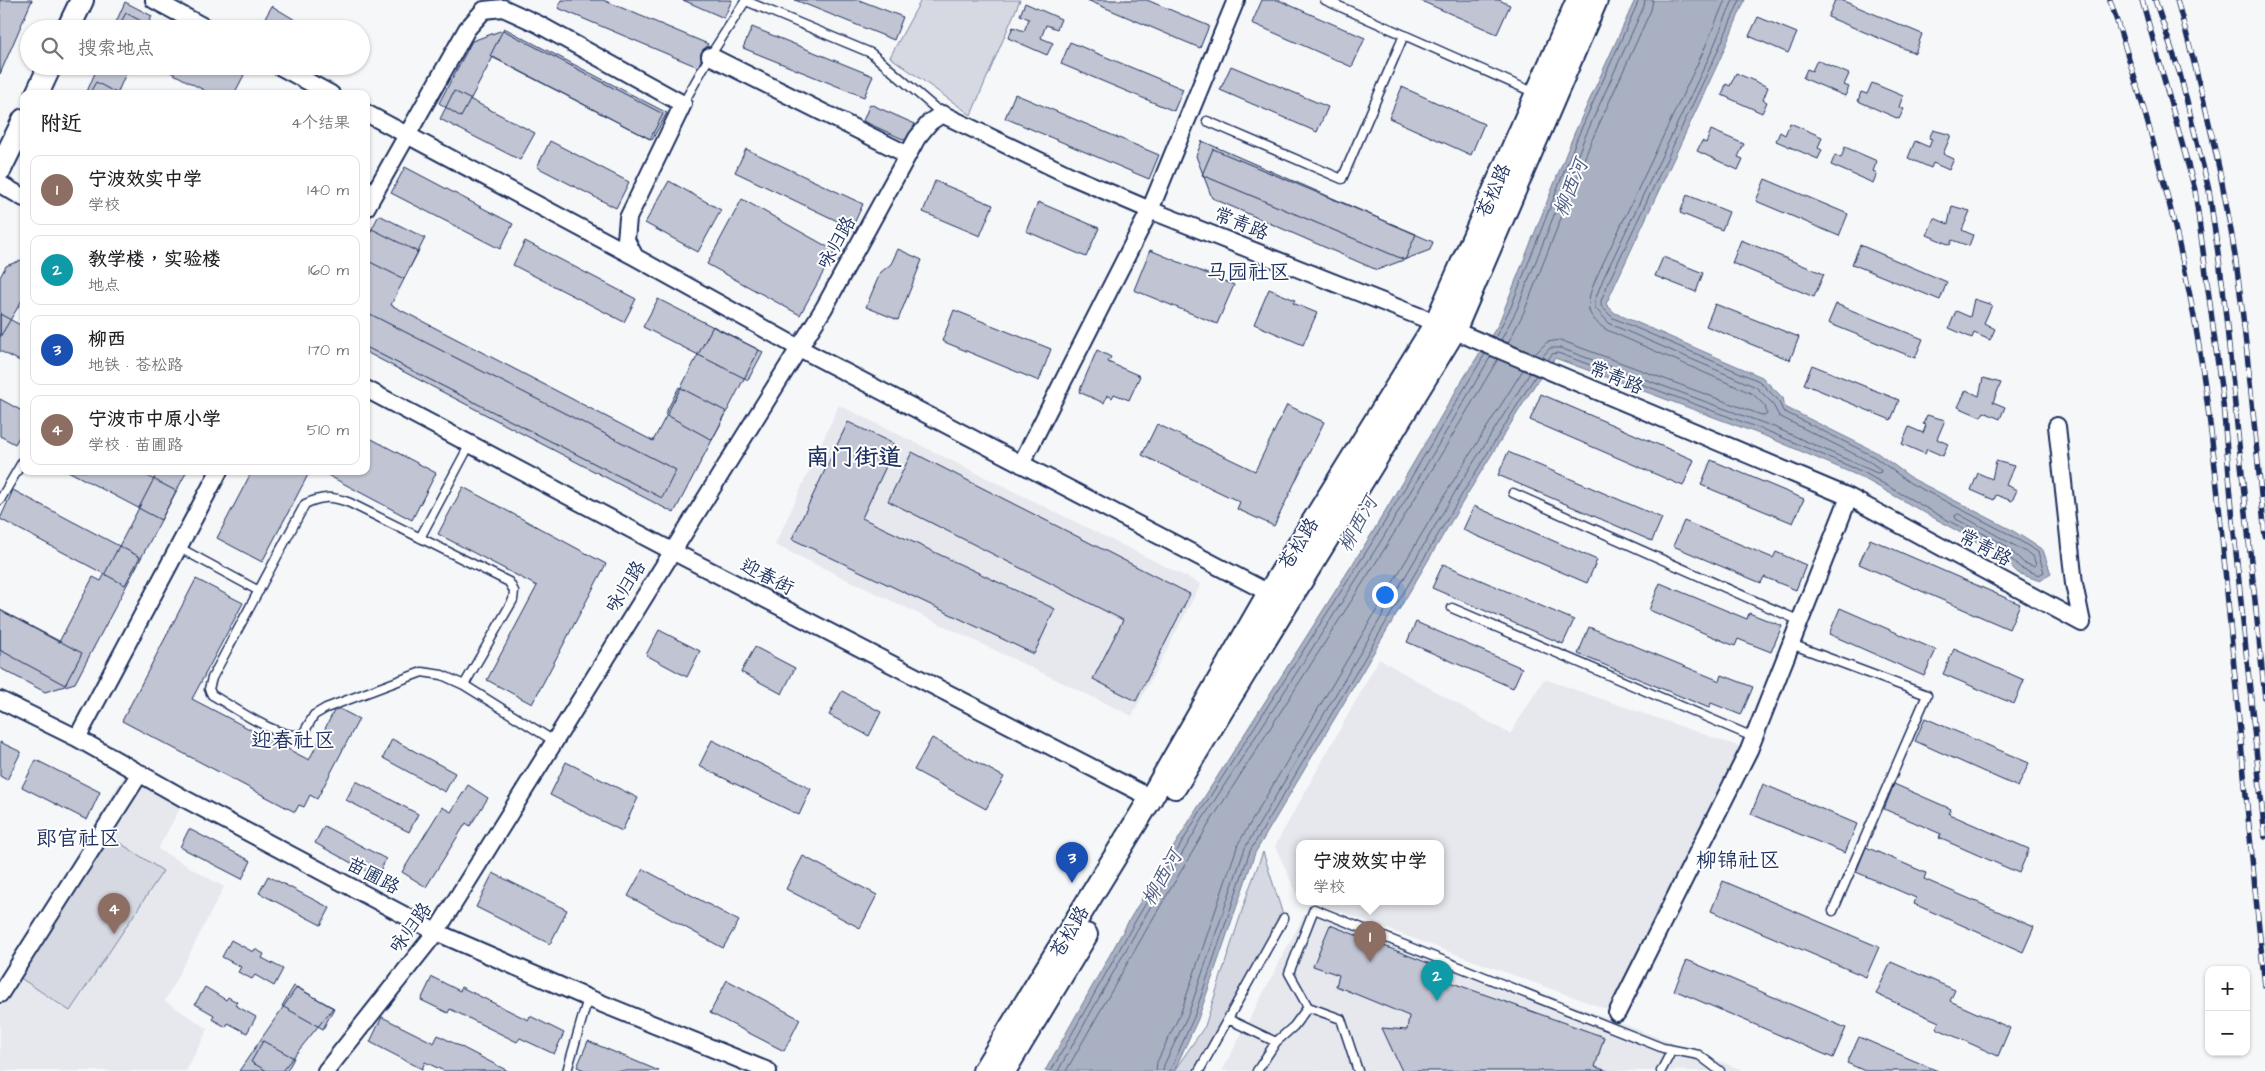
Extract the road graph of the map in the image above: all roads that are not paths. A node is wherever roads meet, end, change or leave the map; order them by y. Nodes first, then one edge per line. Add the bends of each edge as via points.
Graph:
1 (82, 0) edge
2 (154, 0) edge
3 (746, 0) edge
4 (1236, 0) edge
5 (1324, 0) edge
6 (1578, 0) edge
7 (1596, 0) edge
8 (72, 20) edge
9 (191, 20) edge
10 (1404, 35) junction
11 (710, 56) junction
12 (46, 75) edge
13 (296, 75) edge
14 (39, 90) edge
15 (324, 90) edge
16 (1537, 93) junction
17 (683, 104) junction
18 (942, 114) junction
19 (370, 115) edge
20 (1207, 121) dead end
21 (20, 128) edge
22 (409, 135) junction
23 (908, 155) junction
24 (0, 169) edge
25 (0, 184) edge
26 (20, 196) edge
27 (370, 196) edge
28 (1150, 210) junction
29 (635, 257) junction
30 (1451, 329) junction
31 (799, 348) junction
32 (370, 391) edge
33 (2057, 426) dead end
34 (470, 444) junction
35 (1021, 464) junction
36 (20, 467) edge
37 (217, 475) edge
38 (1513, 493) dead end
39 (1849, 497) junction
40 (0, 500) edge
41 (420, 538) junction
42 (178, 547) junction
43 (672, 551) junction
44 (259, 591) junction
45 (1269, 593) junction
46 (1452, 608) dead end
47 (1800, 621) junction
48 (1791, 644) junction
49 (464, 685) junction
50 (0, 700) edge
51 (1753, 737) junction
52 (77, 738) junction
53 (554, 741) junction
54 (140, 774) junction
55 (1151, 798) junction
56 (1833, 911) dead end
57 (1284, 918) dead end
58 (436, 932) junction
59 (0, 994) edge
60 (588, 998) junction
61 (1308, 1007) junction
62 (1617, 1014) dead end
63 (1228, 1019) junction
64 (1276, 1042) junction
65 (1672, 1050) junction
66 (326, 1071) edge
67 (567, 1071) edge
68 (768, 1071) edge
69 (984, 1071) edge
70 (1004, 1071) edge
71 (1199, 1071) edge
72 (1257, 1071) edge
73 (1358, 1071) edge
74 (1660, 1071) edge
75 (1720, 1071) edge

1 - 8 main road
2 - 9 street
3 - 11 lane
3 - 18 lane via 871,53
4 - 28 street
5 - 10 lane
6 - 16 main road, 苍松路
7 - 30 main road, 苍松路
10 - 16 lane
10 - 20 lane via 1342,179
11 - 17 lane
11 - 23 street
12 - 14 main road
13 - 15 street
16 - 30 main road, 苍松路
17 - 22 street via 538,24 503,8 484,10 467,29
17 - 29 street via 628,218 626,240
18 - 23 street, 咏归路 via 930,122
18 - 28 street, 常青路
19 - 22 street
21 - 24 main road
22 - 27 street
22 - 29 street
23 - 31 street, 咏归路
25 - 26 street
28 - 30 street, 常青路
28 - 35 street
29 - 31 street
30 - 39 street, 常青路
30 - 45 main road, 苍松路
30 - 70 main road, 苍松路
31 - 35 street
31 - 43 street, 咏归路
32 - 34 street, 迎春街
33 - 39 street, 常青路 via 2074,584 2082,622
34 - 41 lane
34 - 43 street, 迎春街
35 - 45 street
36 - 40 lane
37 - 42 street
38 - 47 lane
39 - 47 street
41 - 44 lane via 335,497 318,497 305,504
41 - 49 lane via 509,582 514,591 513,600
42 - 44 lane
42 - 52 street
43 - 53 street, 咏归路
43 - 55 street, 迎春街
44 - 49 lane via 209,689 212,696 274,730 294,736 303,734 314,715 326,708 422,672 442,675
45 - 55 main road, 苍松路
46 - 51 lane
47 - 48 street
48 - 51 street
48 - 56 lane via 1926,695
49 - 53 lane
50 - 52 street, 苗圃路
51 - 62 street
52 - 54 street, 苗圃路
53 - 58 street, 咏归路
54 - 58 street, 苗圃路
54 - 59 street
55 - 69 main road, 苍松路
57 - 63 lane
58 - 60 street, 苗圃路
58 - 66 street, 咏归路
60 - 67 lane
60 - 68 street, 苗圃路
61 - 64 lane
61 - 65 lane via 1289,973 1314,909
61 - 73 lane via 1341,1019
63 - 64 lane
63 - 71 lane
64 - 72 lane
65 - 74 lane
65 - 75 lane via 1699,1056

